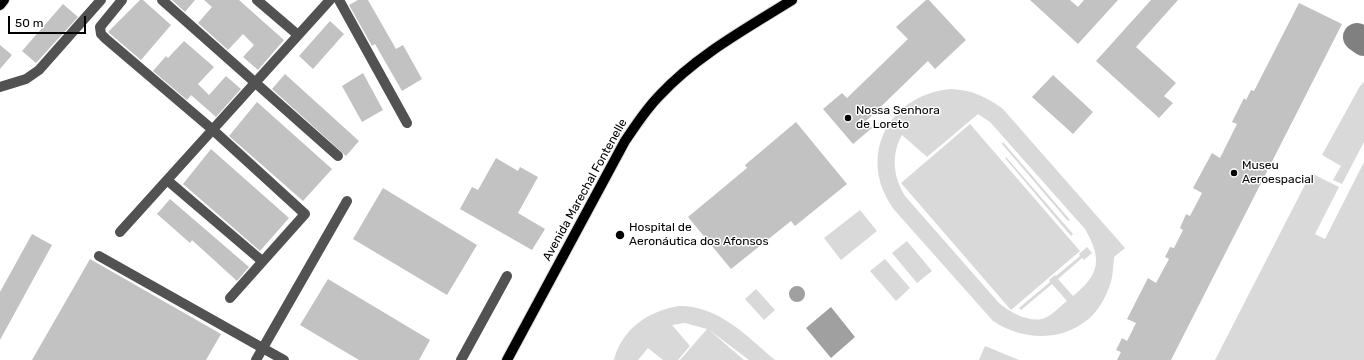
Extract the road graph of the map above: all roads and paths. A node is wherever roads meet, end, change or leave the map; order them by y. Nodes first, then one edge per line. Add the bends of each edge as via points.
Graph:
1 (4, 0) edge
2 (101, 0) edge
3 (122, 0) edge
4 (162, 0) edge
5 (257, 0) edge
6 (330, 0) edge
7 (339, 0) edge
8 (792, 0) edge
9 (0, 5) edge
10 (298, 35) junction
11 (255, 83) junction
12 (0, 87) edge
13 (407, 123) dead end
14 (213, 130) junction
15 (338, 156) dead end
16 (167, 180) junction
17 (347, 201) dead end
18 (120, 232) dead end
19 (99, 256) dead end
20 (262, 261) junction
21 (507, 276) dead end
22 (230, 298) dead end
23 (262, 348) junction
24 (256, 360) edge
25 (284, 360) edge
26 (461, 360) edge
27 (507, 360) edge

1 - 9 main road
2 - 12 street via 39,70 26,79
3 - 14 street via 100,27 101,34
4 - 11 street
5 - 10 street
6 - 10 street
7 - 13 street
8 - 27 main road, Avenida Marechal Fontenelle via 690,67 660,94 640,118
10 - 11 street
11 - 14 street
11 - 15 street
14 - 16 street
14 - 20 street via 305,214
16 - 18 street
16 - 20 street
17 - 23 street
19 - 23 street
20 - 22 street
21 - 26 street
23 - 24 street
23 - 25 street

